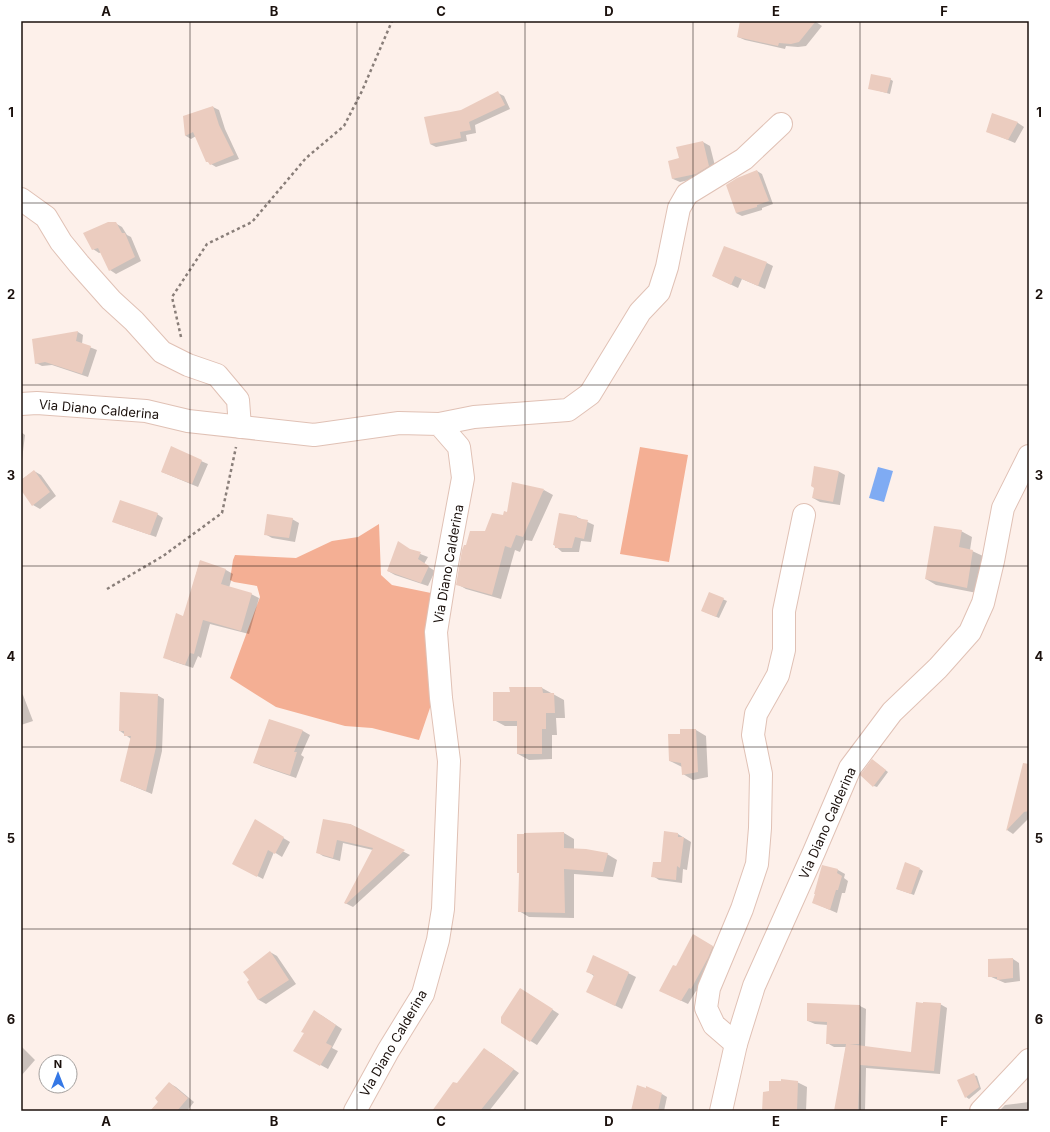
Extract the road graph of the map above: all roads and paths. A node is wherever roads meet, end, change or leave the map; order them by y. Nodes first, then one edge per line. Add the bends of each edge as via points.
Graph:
1 (392, 21) edge
2 (781, 124) dead end
3 (21, 199) edge
4 (188, 365) junction
5 (21, 404) edge
6 (439, 424) junction
7 (240, 427) junction
8 (1029, 456) edge
9 (804, 515) dead end
10 (107, 589) dead end
11 (736, 1044) junction
12 (1029, 1060) edge
13 (355, 1111) edge
14 (721, 1111) edge
15 (981, 1111) edge

1 - 4 path via 344,126 306,158 252,222 207,244 172,297
2 - 6 main road via 744,159 687,194 679,208 659,292 640,312 590,394 568,410 474,417
3 - 4 main road via 46,217 61,242 79,264 162,352
4 - 7 main road via 217,375 238,400
5 - 7 main road, Via Diano Calderina via 146,411 188,421
6 - 7 main road, Via Diano Calderina via 399,423 314,435
6 - 13 main road, Via Diano Calderina via 459,447 464,478 436,632 440,698 449,760 443,909 438,940 423,994
7 - 10 path via 222,513 163,556
8 - 11 main road, Via Diano Calderina via 1004,508 983,603 970,632 938,668 892,712 850,768 754,986
9 - 11 main road via 784,611 783,656 778,675 756,714 753,735 761,774 757,864 742,909 709,988 706,1008 714,1025
11 - 14 main road, Via Diano Calderina
12 - 15 main road

